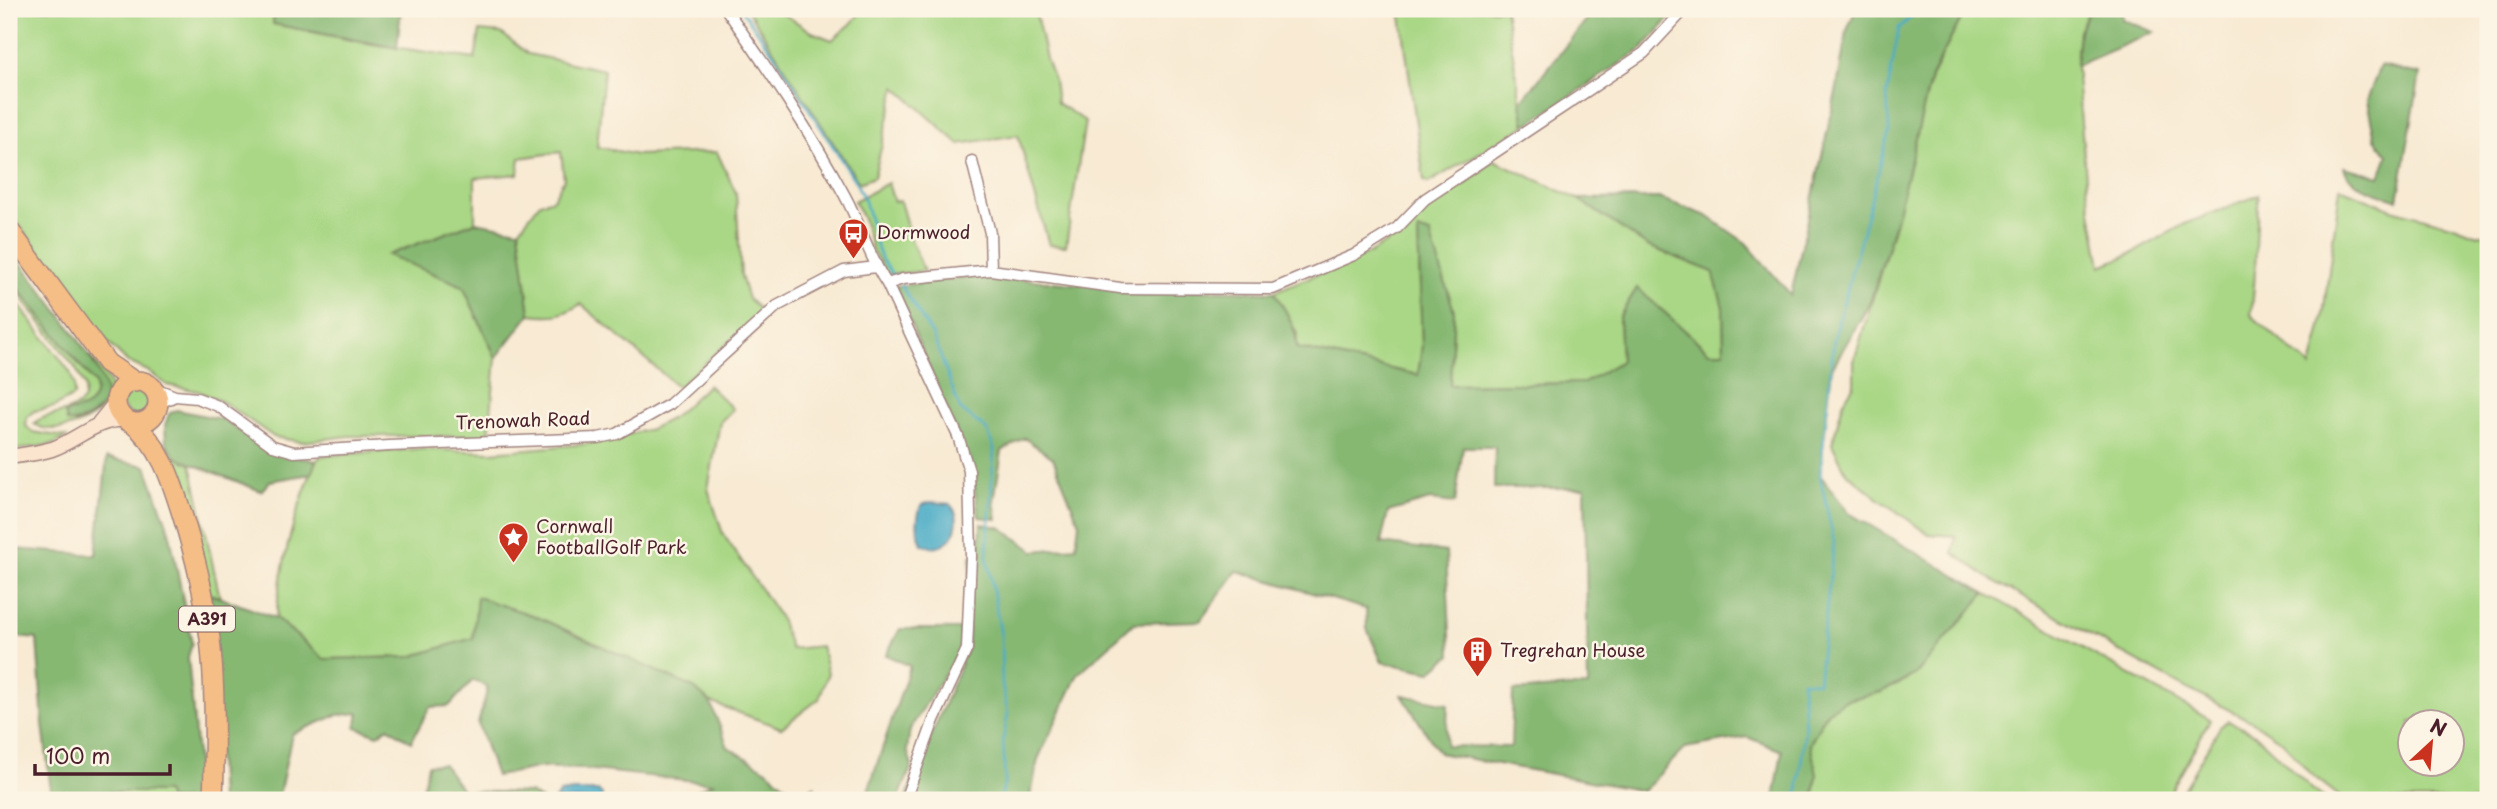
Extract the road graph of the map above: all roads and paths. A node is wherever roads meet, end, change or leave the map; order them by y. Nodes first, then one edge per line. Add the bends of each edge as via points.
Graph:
1 (726, 9) edge
2 (1685, 9) edge
3 (972, 161) dead end
4 (9, 230) edge
5 (876, 267) junction
6 (991, 270) junction
7 (894, 281) junction
8 (107, 363) junction
9 (155, 395) junction
10 (116, 400) junction
11 (129, 421) junction
12 (98, 424) junction
13 (156, 445) junction
14 (9, 457) edge
15 (213, 800) edge
16 (905, 800) edge

1 - 5 street via 846,197
2 - 6 street via 1644,52 1425,199 1397,228 1354,255 1273,289 1120,288
3 - 6 street via 990,233
4 - 8 highway
5 - 7 street
5 - 9 street, Trenowah Road via 844,271 777,306 670,404 617,434 598,438 294,452 273,446 218,405 197,398
6 - 7 street
7 - 16 street via 969,471 971,556 967,649 934,720
8 - 9 highway
8 - 10 highway
9 - 10 highway via 124,386
9 - 11 highway via 147,420
9 - 13 highway, A391
10 - 11 highway via 119,413
10 - 12 street
11 - 12 street
11 - 13 highway, A391
12 - 14 street via 51,449
13 - 15 highway, A391 via 195,557 211,640

